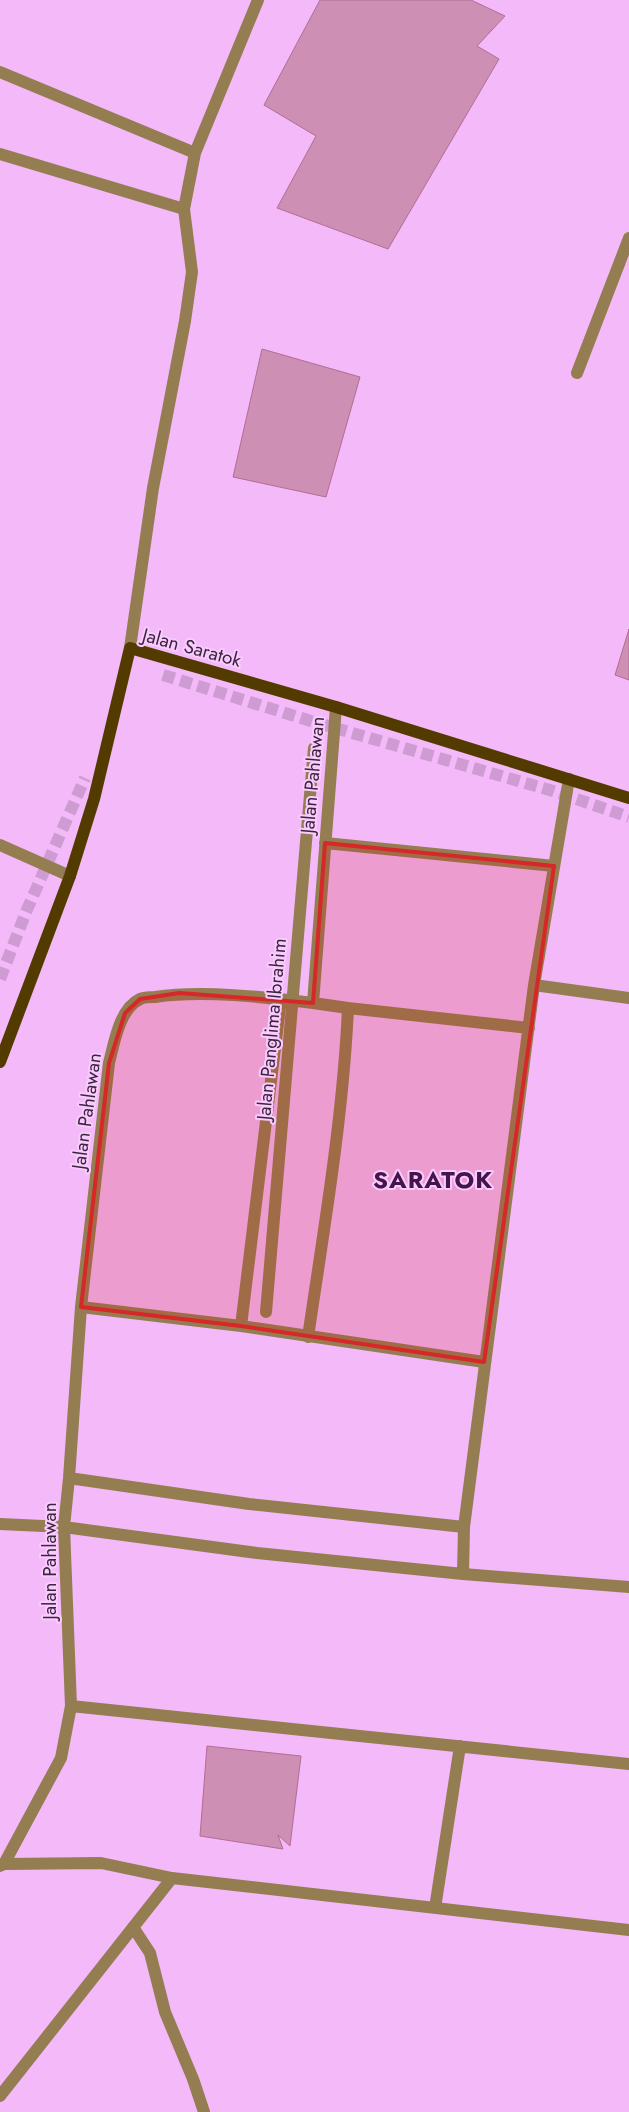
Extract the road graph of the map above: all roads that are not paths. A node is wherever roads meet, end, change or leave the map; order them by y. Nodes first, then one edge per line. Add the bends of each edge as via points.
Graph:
1 (258, 0) edge
2 (0, 72) edge
3 (195, 152) junction
4 (0, 154) edge
5 (184, 209) junction
6 (629, 238) edge
7 (576, 373) dead end
8 (130, 648) junction
9 (336, 707) junction
10 (314, 748) dead end
11 (569, 779) junction
12 (629, 798) edge
13 (325, 843) junction
14 (0, 845) edge
15 (554, 866) junction
16 (70, 876) junction
17 (534, 985) junction
18 (629, 998) edge
19 (281, 999) junction
20 (313, 1003) junction
21 (348, 1008) junction
22 (529, 1028) junction
23 (0, 1062) edge
24 (81, 1307) junction
25 (266, 1312) dead end
26 (241, 1326) junction
27 (308, 1337) junction
28 (484, 1362) junction
29 (69, 1478) junction
30 (0, 1524) edge
31 (64, 1527) junction
32 (464, 1527) junction
33 (463, 1574) junction
34 (629, 1587) edge
35 (71, 1706) junction
36 (460, 1746) junction
37 (629, 1764) edge
38 (2, 1865) edge
39 (172, 1878) junction
40 (435, 1908) junction
41 (133, 1927) junction
42 (629, 1930) edge
43 (0, 2096) edge
44 (204, 2112) edge

1 - 3 street
2 - 3 street
3 - 5 street
4 - 5 street
5 - 8 street via 192,272 153,488
6 - 7 street
8 - 9 main road, Jalan Saratok
8 - 16 main road, Jalan Saratok via 94,799
9 - 11 main road, Jalan Saratok
9 - 13 street, Jalan Pahlawan
10 - 25 street, Jalan Panglima Ibrahim, bridge
11 - 12 main road, Jalan Saratok
11 - 15 street
13 - 15 street
13 - 20 street, Jalan Pahlawan
14 - 16 street
15 - 17 street
16 - 23 main road, Jalan Saratok
17 - 18 street
17 - 22 street
19 - 20 street, Jalan Pahlawan
19 - 24 street, Jalan Pahlawan via 179,993 140,999 125,1013 109,1063
19 - 26 street
20 - 21 street
21 - 22 street
21 - 27 street via 330,1187
22 - 28 street
24 - 26 street
24 - 29 street, Jalan Pahlawan
26 - 27 street
27 - 28 street
28 - 32 street
29 - 31 street, Jalan Pahlawan
29 - 32 street via 249,1504
30 - 31 street
31 - 33 street via 257,1553
31 - 35 street, Jalan Pahlawan
32 - 33 street
33 - 34 street
35 - 36 street
35 - 38 street, Jalan Pahlawan via 61,1758
36 - 37 street
36 - 40 street
38 - 39 street via 101,1863
39 - 40 street
39 - 41 street
40 - 42 street
41 - 43 street
41 - 44 street via 150,1953 165,2012

